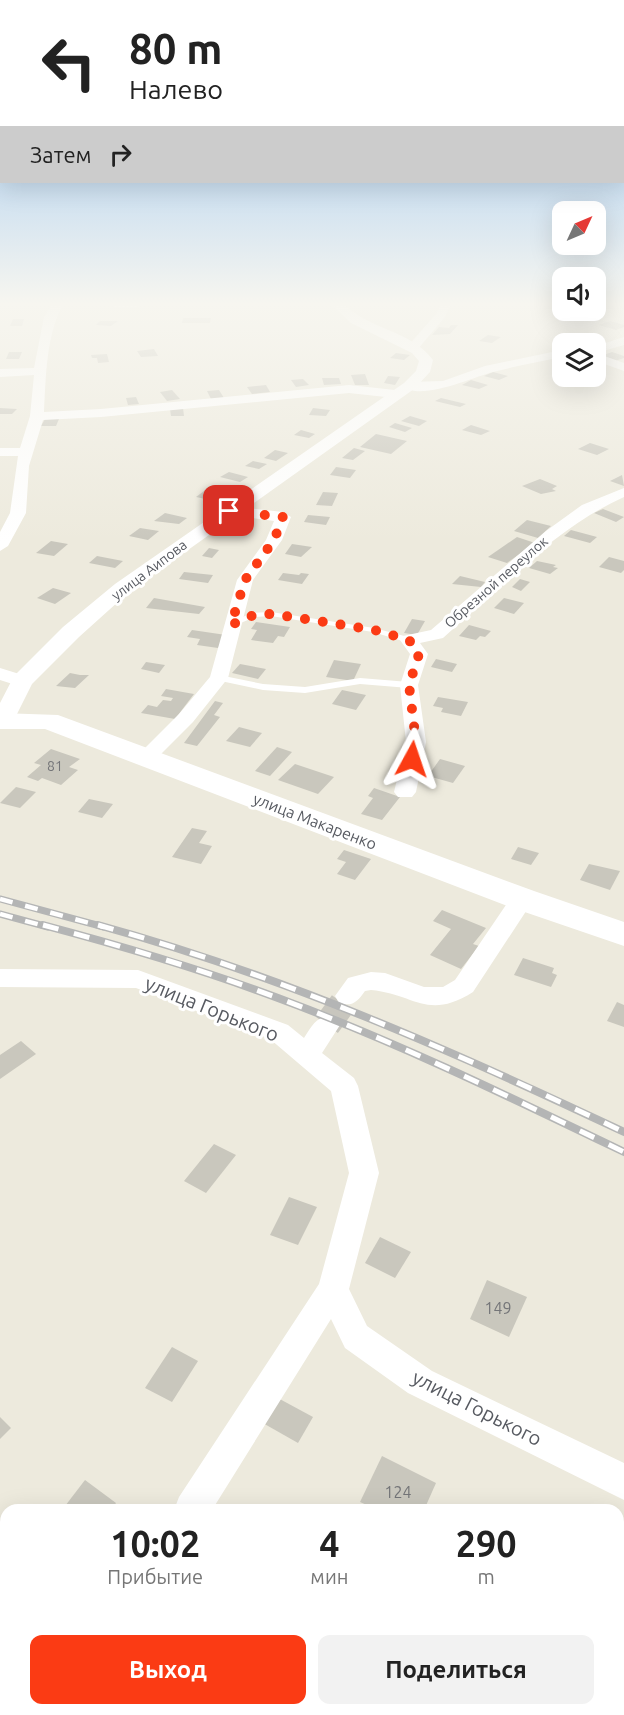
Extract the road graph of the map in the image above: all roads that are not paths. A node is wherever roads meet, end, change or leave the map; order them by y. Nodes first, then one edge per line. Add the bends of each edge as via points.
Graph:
1 (39, 382) edge
2 (411, 382) edge
3 (452, 382) edge
4 (402, 390) junction
5 (37, 416) junction
6 (0, 452) edge
7 (26, 452) junction
8 (624, 492) edge
9 (229, 511) junction
10 (0, 546) edge
11 (231, 625) junction
12 (409, 640) junction
13 (0, 674) edge
14 (219, 678) junction
15 (22, 681) junction
16 (409, 685) junction
17 (2, 720) edge
18 (146, 758) junction
19 (405, 792) dead end
20 (522, 899) junction
21 (624, 934) edge
22 (0, 978) edge
23 (348, 996) tunnel mouth
24 (327, 1025) tunnel mouth
25 (306, 1055) junction
26 (333, 1289) junction
27 (624, 1482) edge
28 (196, 1504) edge

1 - 5 street
2 - 4 street, улица Аипова
3 - 4 street
4 - 5 street via 350,389
4 - 9 street, улица Аипова
5 - 7 street
6 - 7 street
7 - 10 street via 18,513
8 - 12 street, Обрезной переулок via 587,508 552,534 437,634
9 - 11 street via 283,517 274,540 245,580
9 - 15 street, улица Аипова via 122,588
11 - 12 lane via 254,615 271,614 374,630
11 - 14 street
12 - 16 street via 419,654
13 - 15 street
14 - 16 lane via 305,690 360,681
14 - 18 street
15 - 17 street, улица Аипова
16 - 19 street via 416,742
17 - 18 main road, улица Макаренко via 48,721
18 - 20 main road, улица Макаренко
20 - 21 main road, улица Макаренко
20 - 23 street via 464,986 454,994 429,998 374,980 357,984
22 - 25 street, улица Горького via 138,979 279,1032
24 - 25 street
25 - 26 street, улица Горького via 344,1086 364,1173
26 - 27 street, улица Горького via 356,1337 420,1382
26 - 28 street

